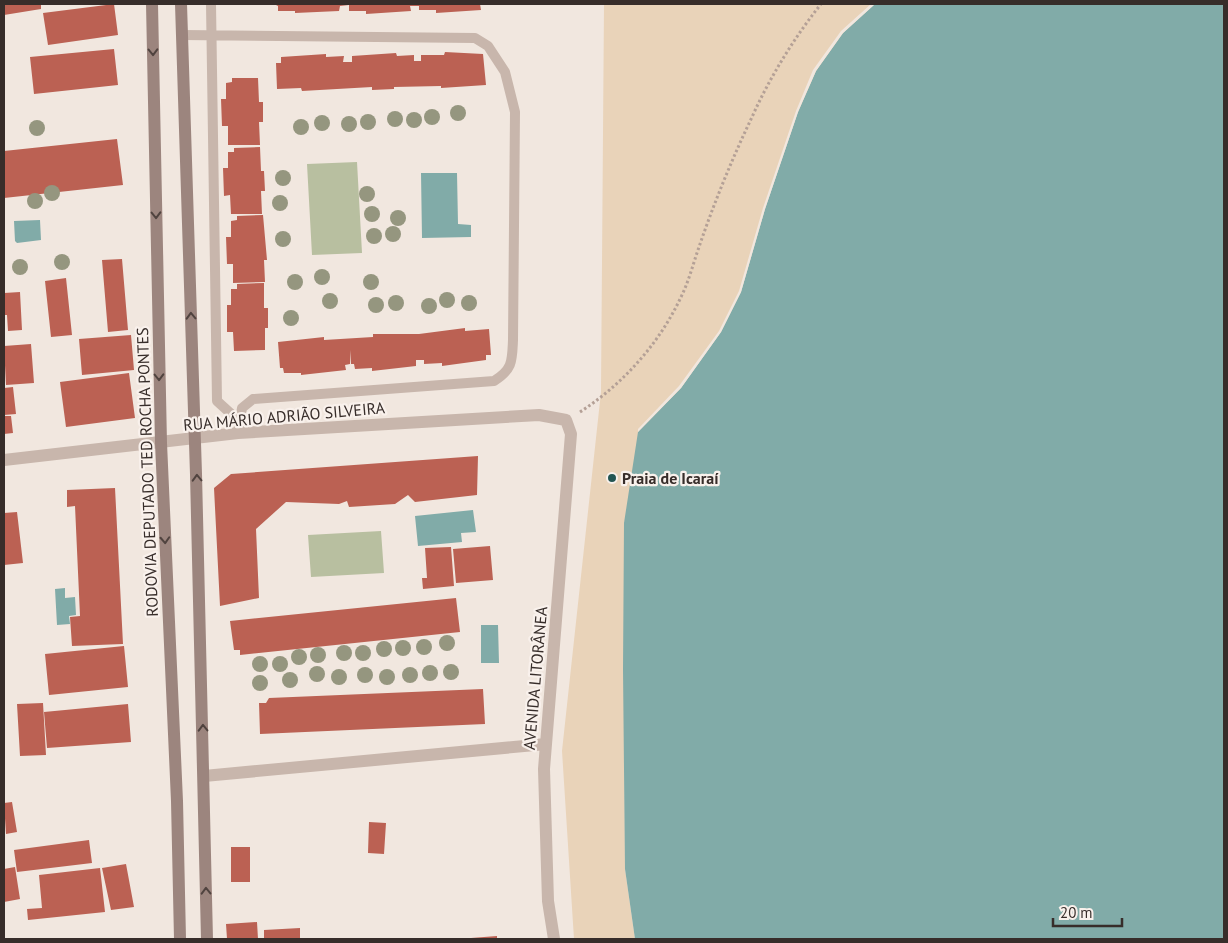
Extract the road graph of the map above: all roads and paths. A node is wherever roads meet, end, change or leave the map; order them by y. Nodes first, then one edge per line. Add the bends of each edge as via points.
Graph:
1 (152, 4) edge
2 (181, 4) edge
3 (211, 4) edge
4 (821, 4) edge
5 (211, 34) junction
6 (182, 35) junction
7 (566, 420) junction
8 (238, 427) junction
9 (195, 438) junction
10 (161, 443) junction
11 (4, 460) edge
12 (546, 744) junction
13 (204, 776) junction
14 (180, 939) edge
15 (207, 939) edge
16 (554, 939) edge

1 -> 10 main road, RODOVIA DEPUTADO TED ROCHA PONTES
2 - 6 main road
3 - 5 lane
4 - 7 path via 752,116 682,296 670,318 637,364 616,385
5 - 6 lane
5 - 8 lane via 217,401
5 - 8 lane via 475,38 488,46 505,72 515,112 514,340 512,363 504,374 494,381 258,398 244,404
9 -> 6 main road
7 - 8 street, RUA MÁRIO ADRIÃO SILVEIRA via 539,415
7 - 12 street, AVENIDA LITORÂNEA via 571,434
8 - 9 street, RUA MÁRIO ADRIÃO SILVEIRA
9 - 10 street, RUA MÁRIO ADRIÃO SILVEIRA
13 -> 9 main road
10 - 11 street, RUA MÁRIO ADRIÃO SILVEIRA
10 -> 14 main road, RODOVIA DEPUTADO TED ROCHA PONTES
12 - 13 street
12 - 16 street, AVENIDA LITORÂNEA via 544,820 548,901
15 -> 13 main road

